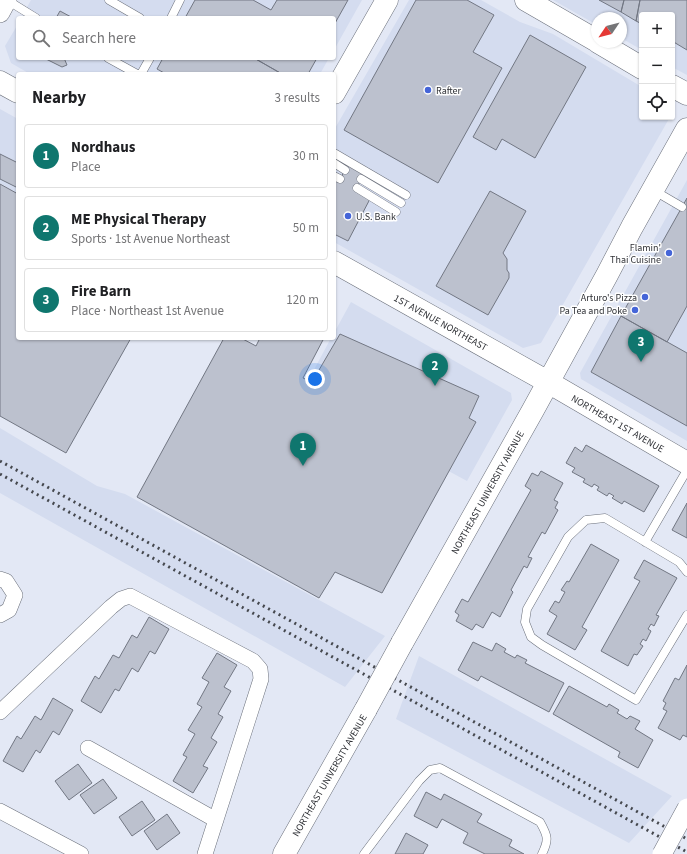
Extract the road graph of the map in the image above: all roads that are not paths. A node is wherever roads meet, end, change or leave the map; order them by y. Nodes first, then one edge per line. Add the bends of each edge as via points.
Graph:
1 (7, 0) edge
2 (109, 0) edge
3 (180, 0) edge
4 (387, 0) edge
5 (526, 0) edge
6 (0, 13) edge
7 (33, 16) edge
8 (137, 16) edge
9 (172, 16) edge
10 (591, 38) edge
11 (608, 48) edge
12 (112, 60) edge
13 (149, 60) edge
14 (639, 66) edge
15 (133, 72) edge
16 (142, 72) edge
17 (0, 82) edge
18 (675, 88) edge
19 (336, 89) edge
20 (16, 91) edge
21 (687, 94) edge
22 (687, 129) edge
23 (336, 154) edge
24 (336, 164) edge
25 (345, 170) dead end
26 (361, 179) dead end
27 (357, 188) dead end
28 (653, 190) junction
29 (406, 195) dead end
30 (401, 203) dead end
31 (682, 207) dead end
32 (396, 212) dead end
33 (336, 263) edge
34 (548, 382) junction
35 (687, 463) edge
36 (687, 470) edge
37 (645, 542) junction
38 (687, 572) edge
39 (0, 579) edge
40 (0, 615) edge
41 (687, 615) edge
42 (0, 712) edge
43 (88, 748) dead end
44 (687, 808) edge
45 (0, 812) edge
46 (216, 820) junction
47 (81, 854) edge
48 (205, 854) edge
49 (284, 854) edge
50 (364, 854) edge
51 (542, 854) edge
52 (662, 854) edge

1 - 6 street
1 - 7 lane
2 - 8 lane
3 - 9 lane
4 - 19 main road
5 - 10 main road
11 - 14 main road
12 - 15 lane
13 - 16 lane
17 - 20 main road
18 - 21 main road
22 - 28 main road, NORTHEAST UNIVERSITY AVENUE
23 - 29 lane
24 - 25 lane
26 - 30 lane
27 - 32 lane
28 - 31 lane
28 - 34 main road, NORTHEAST UNIVERSITY AVENUE
33 - 34 main road, 1ST AVENUE NORTHEAST
34 - 35 main road, NORTHEAST 1ST AVENUE
34 - 49 main road, NORTHEAST UNIVERSITY AVENUE, bridge
36 - 37 lane
37 - 38 lane via 679,562
37 - 41 lane via 605,518 586,520 568,537 527,608 525,622 531,637 542,646 636,700
39 - 40 street via 6,581 15,594 9,610
42 - 46 street via 111,607 130,596 253,661 260,670 261,678
43 - 46 street
44 - 52 street, bridge
45 - 47 street
46 - 48 street
50 - 51 lane via 419,781 430,770 440,768 540,822 547,834 547,845

